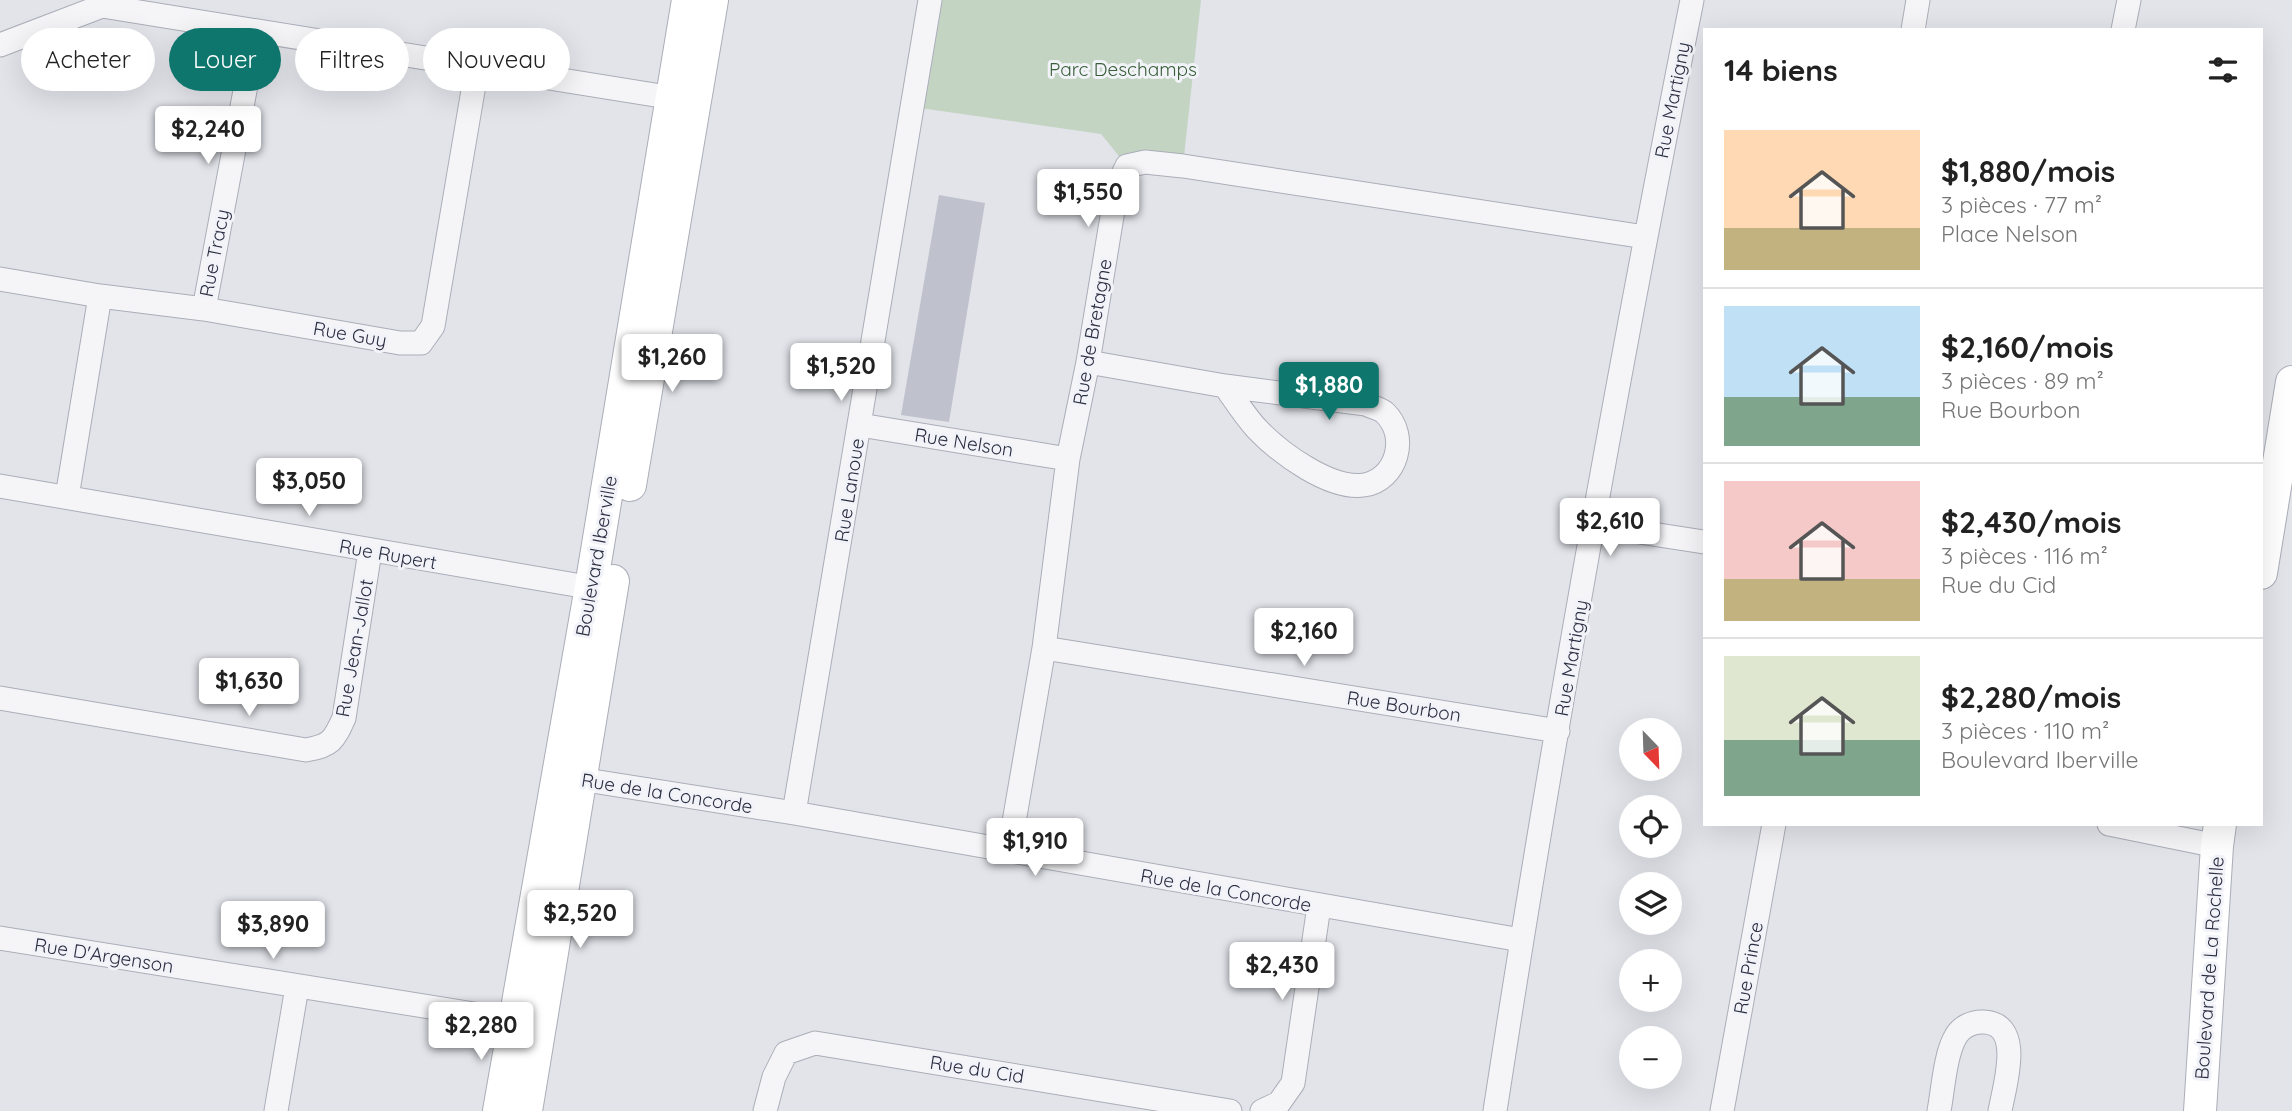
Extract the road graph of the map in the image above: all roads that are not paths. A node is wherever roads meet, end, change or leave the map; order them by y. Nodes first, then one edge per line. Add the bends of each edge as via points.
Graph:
1 (688, 0) edge
2 (712, 0) edge
3 (930, 0) edge
4 (1692, 0) edge
5 (1919, 0) edge
6 (2129, 0) edge
7 (94, 3) edge
8 (234, 28) edge
9 (1913, 28) edge
10 (2123, 28) edge
11 (281, 36) edge
12 (0, 46) edge
13 (423, 58) edge
14 (570, 82) edge
15 (245, 91) edge
16 (473, 91) edge
17 (684, 100) junction
18 (1645, 237) junction
19 (0, 279) edge
20 (100, 296) junction
21 (204, 309) junction
22 (1088, 362) junction
23 (2292, 382) edge
24 (1225, 386) junction
25 (860, 425) junction
26 (1068, 459) junction
27 (0, 486) edge
28 (67, 497) junction
29 (1594, 525) junction
30 (1703, 542) edge
31 (370, 551) junction
32 (2263, 561) edge
33 (601, 589) junction
34 (1044, 648) junction
35 (0, 698) edge
36 (1558, 731) junction
37 (570, 778) junction
38 (794, 813) junction
39 (1773, 826) edge
40 (2129, 826) edge
41 (2218, 835) edge
42 (1009, 851) junction
43 (1319, 906) junction
44 (0, 938) edge
45 (1521, 940) junction
46 (297, 987) junction
47 (528, 1023) junction
48 (276, 1111) edge
49 (499, 1111) edge
50 (526, 1111) edge
51 (765, 1111) edge
52 (1230, 1111) edge
53 (1262, 1111) edge
54 (1495, 1111) edge
55 (1722, 1111) edge
56 (1940, 1111) edge
57 (2000, 1111) edge
58 (2200, 1111) edge

1 - 17 street, Boulevard Iberville
2 - 17 street, Boulevard Iberville
3 - 25 street, Rue Lanoue
4 - 18 street, Rue Martigny
5 - 9 street
6 - 10 street
7 - 8 street
7 - 12 street
11 - 13 street
14 - 17 street
15 - 21 street, Rue Tracy
16 - 21 street, Rue Guy via 433,326 421,343
17 - 33 street, Boulevard Iberville
18 - 22 street, Rue de Bretagne via 1145,162 1127,166 1117,186
18 - 29 street, Rue Martigny
19 - 20 street, Rue Guy
20 - 21 street, Rue Guy
20 - 28 street
22 - 24 street
22 - 26 street, Rue de Bretagne
23 - 32 street
24 - 24 street via 1366,404 1385,412 1394,426 1396,458 1389,472 1364,485 1317,475 1257,429
25 - 26 street, Rue Nelson
25 - 38 street, Rue Lanoue
26 - 34 street, Rue de Bretagne
27 - 28 street, Rue Rupert
28 - 31 street, Rue Rupert
29 - 30 street
29 - 36 street, Rue Martigny
31 - 33 street, Rue Rupert
31 - 35 street, Rue Jean-Jallot via 344,718 335,737 323,747 306,750
33 - 37 street, Boulevard Iberville
34 - 36 street, Rue Bourbon
34 - 42 street, Rue de Bretagne
36 - 45 street, Rue Martigny
37 - 38 street, Rue de la Concorde
37 - 47 street, Boulevard Iberville
38 - 42 street, Rue de la Concorde
39 - 55 street, Rue Prince
40 - 41 street
41 - 58 street, Boulevard de La Rochelle
42 - 43 street, Rue de la Concorde
43 - 45 street, Rue de la Concorde
43 - 53 street via 1293,1083 1279,1103
44 - 46 street, Rue D'Argenson
45 - 54 street, Rue Martigny
46 - 47 street, Rue D'Argenson
46 - 48 street
47 - 49 street, Boulevard Iberville
47 - 50 street, Boulevard Iberville
51 - 52 street, Rue du Cid via 786,1053 815,1043
56 - 57 street via 1950,1049 1967,1025 1982,1021 1995,1024 2009,1047

